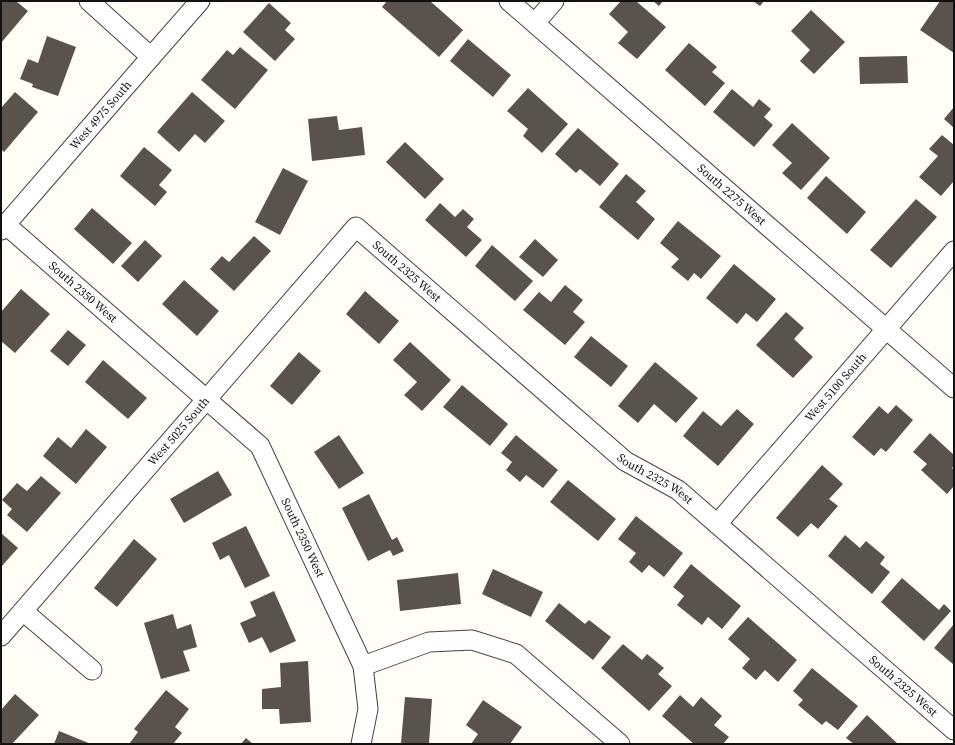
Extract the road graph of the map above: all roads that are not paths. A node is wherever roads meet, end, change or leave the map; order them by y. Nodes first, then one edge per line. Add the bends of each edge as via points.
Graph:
1 (89, 1) edge
2 (200, 1) edge
3 (509, 1) edge
4 (554, 1) edge
5 (535, 23) junction
6 (151, 57) junction
7 (3, 227) edge
8 (356, 228) joint
9 (954, 252) edge
10 (886, 330) junction
11 (954, 388) edge
12 (206, 399) junction
13 (717, 524) junction
14 (23, 610) junction
15 (1, 636) edge
16 (363, 666) junction
17 (92, 670) dead end
18 (954, 730) edge
19 (362, 744) edge
20 (620, 744) edge

1 - 6 street
2 - 6 street, West 4975 South
3 - 5 street, South 2275 West
4 - 5 street
5 - 10 street, South 2275 West
6 - 7 street, West 4975 South
7 - 12 street, South 2350 West
8 - 12 street, West 5025 South
8 - 13 street, South 2325 West via 625,461 678,490
9 - 10 street, West 5100 South
10 - 11 street, South 2275 West
10 - 13 street, West 5100 South
12 - 14 street, West 5025 South
12 - 16 street, South 2350 West via 260,446
13 - 18 street, South 2325 West
14 - 15 street, West 5025 South
14 - 17 street
16 - 19 street, South 2350 West via 368,709
16 - 20 street via 429,642 472,640 516,654

